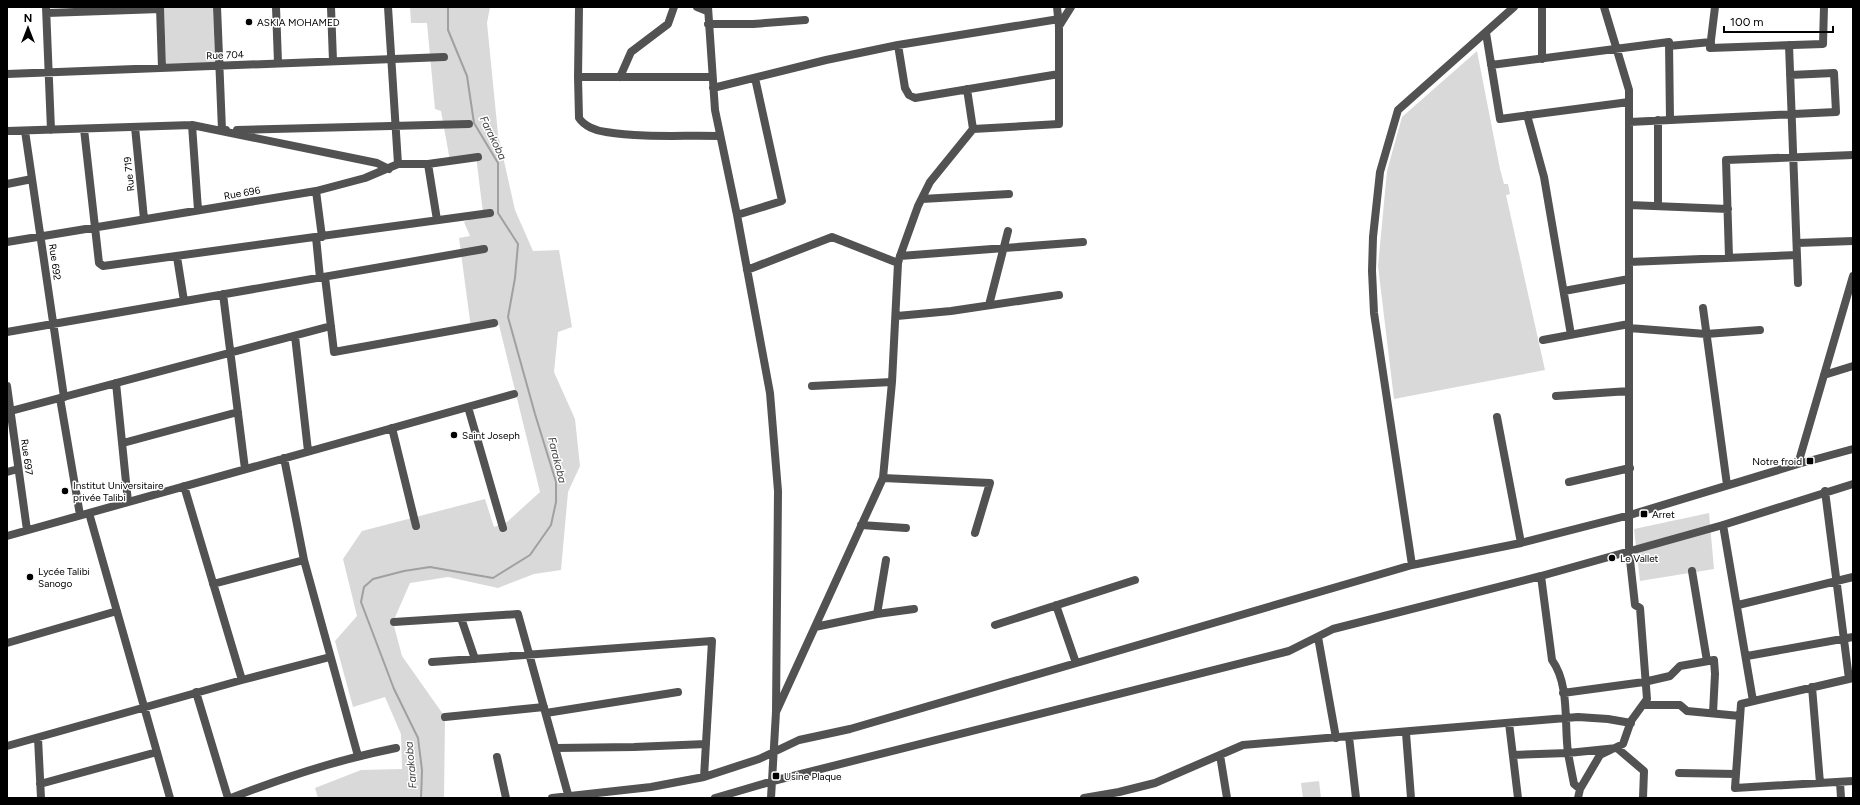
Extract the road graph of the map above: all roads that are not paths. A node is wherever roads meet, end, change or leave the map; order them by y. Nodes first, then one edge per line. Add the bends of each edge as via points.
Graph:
1 (217, 7) edge
2 (276, 7) edge
3 (331, 7) edge
4 (388, 7) edge
5 (579, 7) edge
6 (674, 7) edge
7 (697, 7) edge
8 (1057, 7) edge
9 (1071, 7) edge
10 (1514, 7) edge
11 (1542, 7) edge
12 (1604, 7) edge
13 (1715, 7) edge
14 (1824, 7) edge
15 (160, 8) edge
16 (707, 9) edge
17 (46, 10) edge
18 (805, 20) dead end
19 (1059, 22) junction
20 (708, 24) junction
21 (1486, 33) junction
22 (1711, 42) junction
23 (898, 45) junction
24 (1789, 45) junction
25 (1669, 46) junction
26 (1617, 49) junction
27 (444, 57) dead end
28 (390, 59) junction
29 (1542, 59) junction
30 (333, 61) junction
31 (278, 63) junction
32 (219, 65) junction
33 (1491, 65) junction
34 (162, 68) junction
35 (49, 72) junction
36 (7, 74) edge
37 (1059, 74) junction
38 (1790, 75) junction
39 (578, 77) junction
40 (620, 77) junction
41 (712, 77) junction
42 (755, 78) junction
43 (713, 88) junction
44 (967, 89) junction
45 (1629, 102) junction
46 (1792, 114) junction
47 (1527, 115) junction
48 (1658, 120) junction
49 (1670, 120) junction
50 (1629, 122) junction
51 (469, 124) dead end
52 (192, 125) junction
53 (135, 127) junction
54 (397, 127) junction
55 (84, 128) junction
56 (973, 129) junction
57 (51, 130) junction
58 (222, 130) junction
59 (7, 131) edge
60 (25, 131) junction
61 (720, 136) junction
62 (1853, 155) edge
63 (478, 157) dead end
64 (1793, 158) junction
65 (398, 164) junction
66 (428, 164) junction
67 (389, 169) junction
68 (32, 179) junction
69 (7, 184) edge
70 (316, 190) junction
71 (1009, 194) dead end
72 (922, 199) junction
73 (1629, 205) junction
74 (1658, 206) junction
75 (1728, 209) junction
76 (198, 210) junction
77 (490, 213) dead end
78 (737, 215) junction
79 (144, 219) junction
80 (437, 220) junction
81 (95, 228) junction
82 (1008, 231) dead end
83 (41, 237) junction
84 (319, 237) junction
85 (1853, 241) edge
86 (7, 242) edge
87 (1082, 242) dead end
88 (1797, 243) junction
89 (1004, 248) junction
90 (484, 249) dead end
91 (1797, 255) junction
92 (177, 257) junction
93 (1729, 257) junction
94 (899, 259) junction
95 (1629, 262) junction
96 (747, 270) junction
97 (1853, 276) edge
98 (322, 277) junction
99 (1629, 279) junction
100 (1798, 283) dead end
101 (1564, 291) junction
102 (223, 294) junction
103 (1059, 294) dead end
104 (184, 301) junction
105 (989, 305) junction
106 (1703, 308) dead end
107 (897, 316) junction
108 (494, 323) dead end
109 (54, 324) junction
110 (331, 326) junction
111 (1629, 326) junction
112 (1760, 330) dead end
113 (7, 332) edge
114 (1706, 334) junction
115 (1571, 335) junction
116 (295, 336) junction
117 (1543, 340) dead end
118 (230, 353) junction
119 (1853, 366) edge
120 (1824, 375) junction
121 (892, 382) junction
122 (116, 383) junction
123 (7, 386) edge
124 (812, 386) dead end
125 (1630, 391) junction
126 (514, 394) dead end
127 (1556, 396) dead end
128 (62, 397) junction
129 (468, 407) junction
130 (9, 411) edge
131 (238, 412) junction
132 (1497, 417) dead end
133 (392, 428) junction
134 (123, 443) junction
135 (1853, 449) edge
136 (308, 451) junction
137 (284, 458) junction
138 (1798, 464) junction
139 (1630, 468) junction
140 (18, 469) junction
141 (245, 469) junction
142 (7, 472) edge
143 (882, 478) junction
144 (1569, 482) dead end
145 (1853, 484) edge
146 (1727, 485) junction
147 (184, 486) junction
148 (1825, 491) junction
149 (128, 502) junction
150 (89, 513) junction
151 (80, 515) junction
152 (1630, 515) junction
153 (416, 526) dead end
154 (861, 526) junction
155 (1723, 526) junction
156 (503, 528) dead end
157 (906, 528) dead end
158 (27, 530) junction
159 (975, 534) dead end
160 (7, 536) edge
161 (1521, 543) junction
162 (1629, 551) junction
163 (304, 560) junction
164 (886, 560) dead end
165 (1412, 565) junction
166 (1692, 571) dead end
167 (1540, 576) junction
168 (1853, 577) edge
169 (1135, 580) dead end
170 (1837, 581) junction
171 (213, 584) junction
172 (1056, 605) junction
173 (1738, 605) junction
174 (914, 609) dead end
175 (117, 611) junction
176 (877, 614) junction
177 (461, 618) junction
178 (394, 622) dead end
179 (995, 625) dead end
180 (815, 627) junction
181 (1318, 637) junction
182 (1853, 637) edge
183 (1843, 639) junction
184 (7, 643) edge
185 (530, 656) junction
186 (1747, 656) junction
187 (330, 657) junction
188 (475, 659) junction
189 (1707, 661) junction
190 (432, 662) dead end
191 (1076, 663) junction
192 (1851, 678) edge
193 (242, 680) junction
194 (1646, 681) junction
195 (1812, 687) junction
196 (196, 692) junction
197 (678, 692) dead end
198 (1564, 693) junction
199 (1753, 701) junction
200 (1643, 705) junction
201 (144, 707) junction
202 (545, 710) junction
203 (776, 712) junction
204 (1713, 713) junction
205 (1740, 716) junction
206 (444, 717) dead end
207 (1566, 718) junction
208 (1631, 723) junction
209 (1509, 724) junction
210 (1406, 732) junction
211 (1348, 737) junction
212 (38, 738) junction
213 (1336, 738) junction
214 (706, 744) junction
215 (7, 746) edge
216 (396, 748) dead end
217 (556, 748) junction
218 (1617, 748) junction
219 (775, 751) junction
220 (157, 752) junction
221 (1568, 753) junction
222 (1220, 755) junction
223 (1513, 755) junction
224 (358, 756) junction
225 (497, 758) dead end
226 (1679, 773) dead end
227 (1736, 774) junction
228 (704, 778) junction
229 (1853, 781) edge
230 (773, 782) junction
231 (1840, 782) junction
232 (1820, 783) junction
233 (40, 784) junction
234 (1580, 789) junction
235 (1119, 795) edge
236 (569, 797) edge
237 (41, 798) edge
238 (170, 798) edge
239 (228, 798) edge
240 (231, 798) edge
241 (506, 798) edge
242 (552, 798) edge
243 (715, 798) edge
244 (771, 798) edge
245 (1084, 798) edge
246 (1227, 798) edge
247 (1356, 798) edge
248 (1411, 798) edge
249 (1518, 798) edge
250 (1578, 798) edge
251 (1643, 798) edge
252 (1840, 798) edge

1 - 32 street
2 - 31 street
3 - 30 street
4 - 28 street
5 - 39 street
6 - 40 street via 668,24 631,52
7 - 16 street
8 - 19 street
9 - 19 street
10 - 21 street
11 - 29 street
12 - 26 street
13 - 22 street
14 - 24 street via 1823,44
15 - 17 street
15 - 34 street
16 - 20 street
17 - 35 street
18 - 20 street
19 - 23 street
19 - 37 street
20 - 41 street
21 - 33 street
21 - 165 street via 1398,110 1380,172 1373,237 1374,313
22 - 24 street via 1710,48
22 - 25 street
23 - 42 street
23 - 44 street via 905,88 909,95 915,98
24 - 38 street
25 - 26 street via 1669,42
25 - 49 street
26 - 29 street
26 - 45 street via 1629,90
27 - 28 street, Rue 704
28 - 30 street, Rue 704
28 - 54 street
29 - 33 street
30 - 31 street, Rue 704
31 - 32 street, Rue 704
32 - 34 street, Rue 704
32 - 58 street
33 - 47 street via 1500,119
34 - 35 street, Rue 704
35 - 36 street, Rue 704
35 - 57 street
37 - 44 street
37 - 56 street via 1059,124
38 - 46 street
38 - 46 street via 1834,73 1836,112
39 - 40 street
39 - 61 street via 579,118 594,128 612,133
40 - 41 street
41 - 43 street
42 - 43 street
42 - 78 street via 782,201
43 - 61 street via 714,110
44 - 56 street
45 - 47 street
45 - 50 street
46 - 49 street
46 - 64 street
47 - 101 street via 1544,177
48 - 49 street
48 - 50 street
48 - 74 street
50 - 73 street
51 - 54 street
52 - 53 street
52 - 58 street
52 - 76 street
53 - 55 street
53 - 79 street, Rue 719
54 - 58 street
54 - 65 street
55 - 57 street
55 - 81 street
56 - 72 street via 930,182
57 - 60 street
58 - 67 street via 377,162
59 - 60 street
60 - 68 street, Rue 692
61 - 78 street
62 - 64 street
63 - 66 street, Rue 696
64 - 75 street via 1726,160
64 - 88 street
65 - 66 street, Rue 696
65 - 67 street, Rue 696
66 - 80 street
67 - 70 street, Rue 696 via 365,178
68 - 69 street
68 - 83 street, Rue 692
70 - 76 street, Rue 696
70 - 84 street
71 - 72 street
72 - 94 street
73 - 74 street
73 - 95 street
74 - 75 street
75 - 93 street
76 - 79 street, Rue 696
77 - 80 street
78 - 96 street
79 - 81 street, Rue 696
80 - 84 street
81 - 83 street, Rue 696
81 - 92 street via 99,263 103,266
82 - 89 street
83 - 86 street, Rue 696
83 - 109 street, Rue 692
84 - 92 street
84 - 98 street
85 - 88 street
87 - 89 street
88 - 91 street
89 - 94 street
89 - 105 street
90 - 98 street
91 - 93 street
91 - 100 street
92 - 104 street
93 - 95 street
94 - 96 street via 832,237
94 - 107 street
95 - 99 street
96 - 203 street via 770,393 778,491
97 - 120 street
98 - 102 street
98 - 110 street
99 - 101 street
99 - 111 street
101 - 115 street
102 - 104 street
102 - 118 street
103 - 105 street
104 - 109 street
105 - 107 street
106 - 114 street
107 - 121 street
108 - 110 street via 334,352
109 - 113 street
109 - 128 street, Rue 692
110 - 116 street
111 - 114 street
111 - 115 street
111 - 125 street
112 - 114 street
114 - 146 street
115 - 117 street
116 - 118 street
116 - 136 street
118 - 122 street
118 - 131 street
119 - 120 street
120 - 138 street
121 - 124 street
121 - 143 street
122 - 128 street
122 - 134 street
123 - 130 street, Rue 697
125 - 127 street
125 - 139 street
126 - 129 street
128 - 130 street
128 - 151 street, Rue 692
129 - 133 street
129 - 156 street
130 - 140 street, Rue 697
131 - 134 street
131 - 141 street
132 - 161 street
133 - 136 street
133 - 153 street
134 - 149 street
135 - 138 street
136 - 137 street
137 - 141 street
137 - 163 street
138 - 146 street
139 - 144 street
139 - 152 street
140 - 142 street
140 - 158 street, Rue 697
141 - 147 street
143 - 154 street
143 - 159 street via 990,483
145 - 148 street
146 - 152 street
147 - 149 street
147 - 171 street
148 - 155 street
148 - 170 street
149 - 150 street
150 - 151 street
150 - 175 street
151 - 158 street
152 - 161 street
152 - 162 street
154 - 157 street
154 - 180 street
155 - 162 street
155 - 173 street
158 - 160 street
161 - 165 street
162 - 167 street
162 - 194 street via 1635,605 1640,608
163 - 171 street
163 - 187 street
164 - 176 street
165 - 191 street
166 - 189 street
167 - 181 street via 1333,629
167 - 198 street via 1552,660 1559,669
168 - 170 street
169 - 172 street
170 - 173 street
170 - 183 street
171 - 193 street
172 - 179 street
172 - 191 street
173 - 186 street
174 - 176 street
175 - 184 street
175 - 201 street
176 - 180 street
177 - 178 street
177 - 185 street via 518,614
177 - 188 street
180 - 203 street
181 - 213 street
181 - 230 street via 1289,651
182 - 183 street
183 - 186 street
183 - 192 street
185 - 188 street
185 - 202 street
185 - 214 street via 712,641
186 - 199 street
187 - 193 street
187 - 224 street
188 - 190 street
189 - 194 street via 1680,666 1670,676
189 - 204 street via 1714,660
191 - 219 street via 850,729 799,740
192 - 195 street
193 - 196 street
194 - 198 street
194 - 200 street via 1647,699
195 - 199 street
195 - 232 street
196 - 201 street
196 - 239 street
197 - 202 street
198 - 207 street
199 - 205 street via 1741,704
200 - 204 street via 1680,705 1687,711
200 - 208 street
201 - 212 street
201 - 220 street
202 - 206 street
202 - 217 street
203 - 219 street
204 - 205 street
205 - 227 street
207 - 208 street via 1608,719
207 - 209 street
207 - 221 street
208 - 218 street via 1623,744
209 - 210 street
209 - 223 street
210 - 211 street
210 - 248 street
211 - 213 street
211 - 247 street
212 - 215 street
212 - 233 street
213 - 222 street via 1243,745
214 - 217 street
214 - 228 street
216 - 224 street
217 - 236 street
218 - 221 street
218 - 234 street via 1600,755
218 - 251 street via 1644,771
219 - 228 street
219 - 230 street
220 - 233 street
220 - 238 street
221 - 223 street
221 - 234 street via 1574,784
222 - 235 street via 1155,783
222 - 246 street
223 - 249 street
224 - 240 street
225 - 241 street
226 - 227 street
227 - 232 street via 1735,788
228 - 236 street
229 - 231 street
230 - 243 street
230 - 244 street
231 - 232 street
231 - 252 street
233 - 237 street
234 - 250 street
235 - 245 street
236 - 242 street

